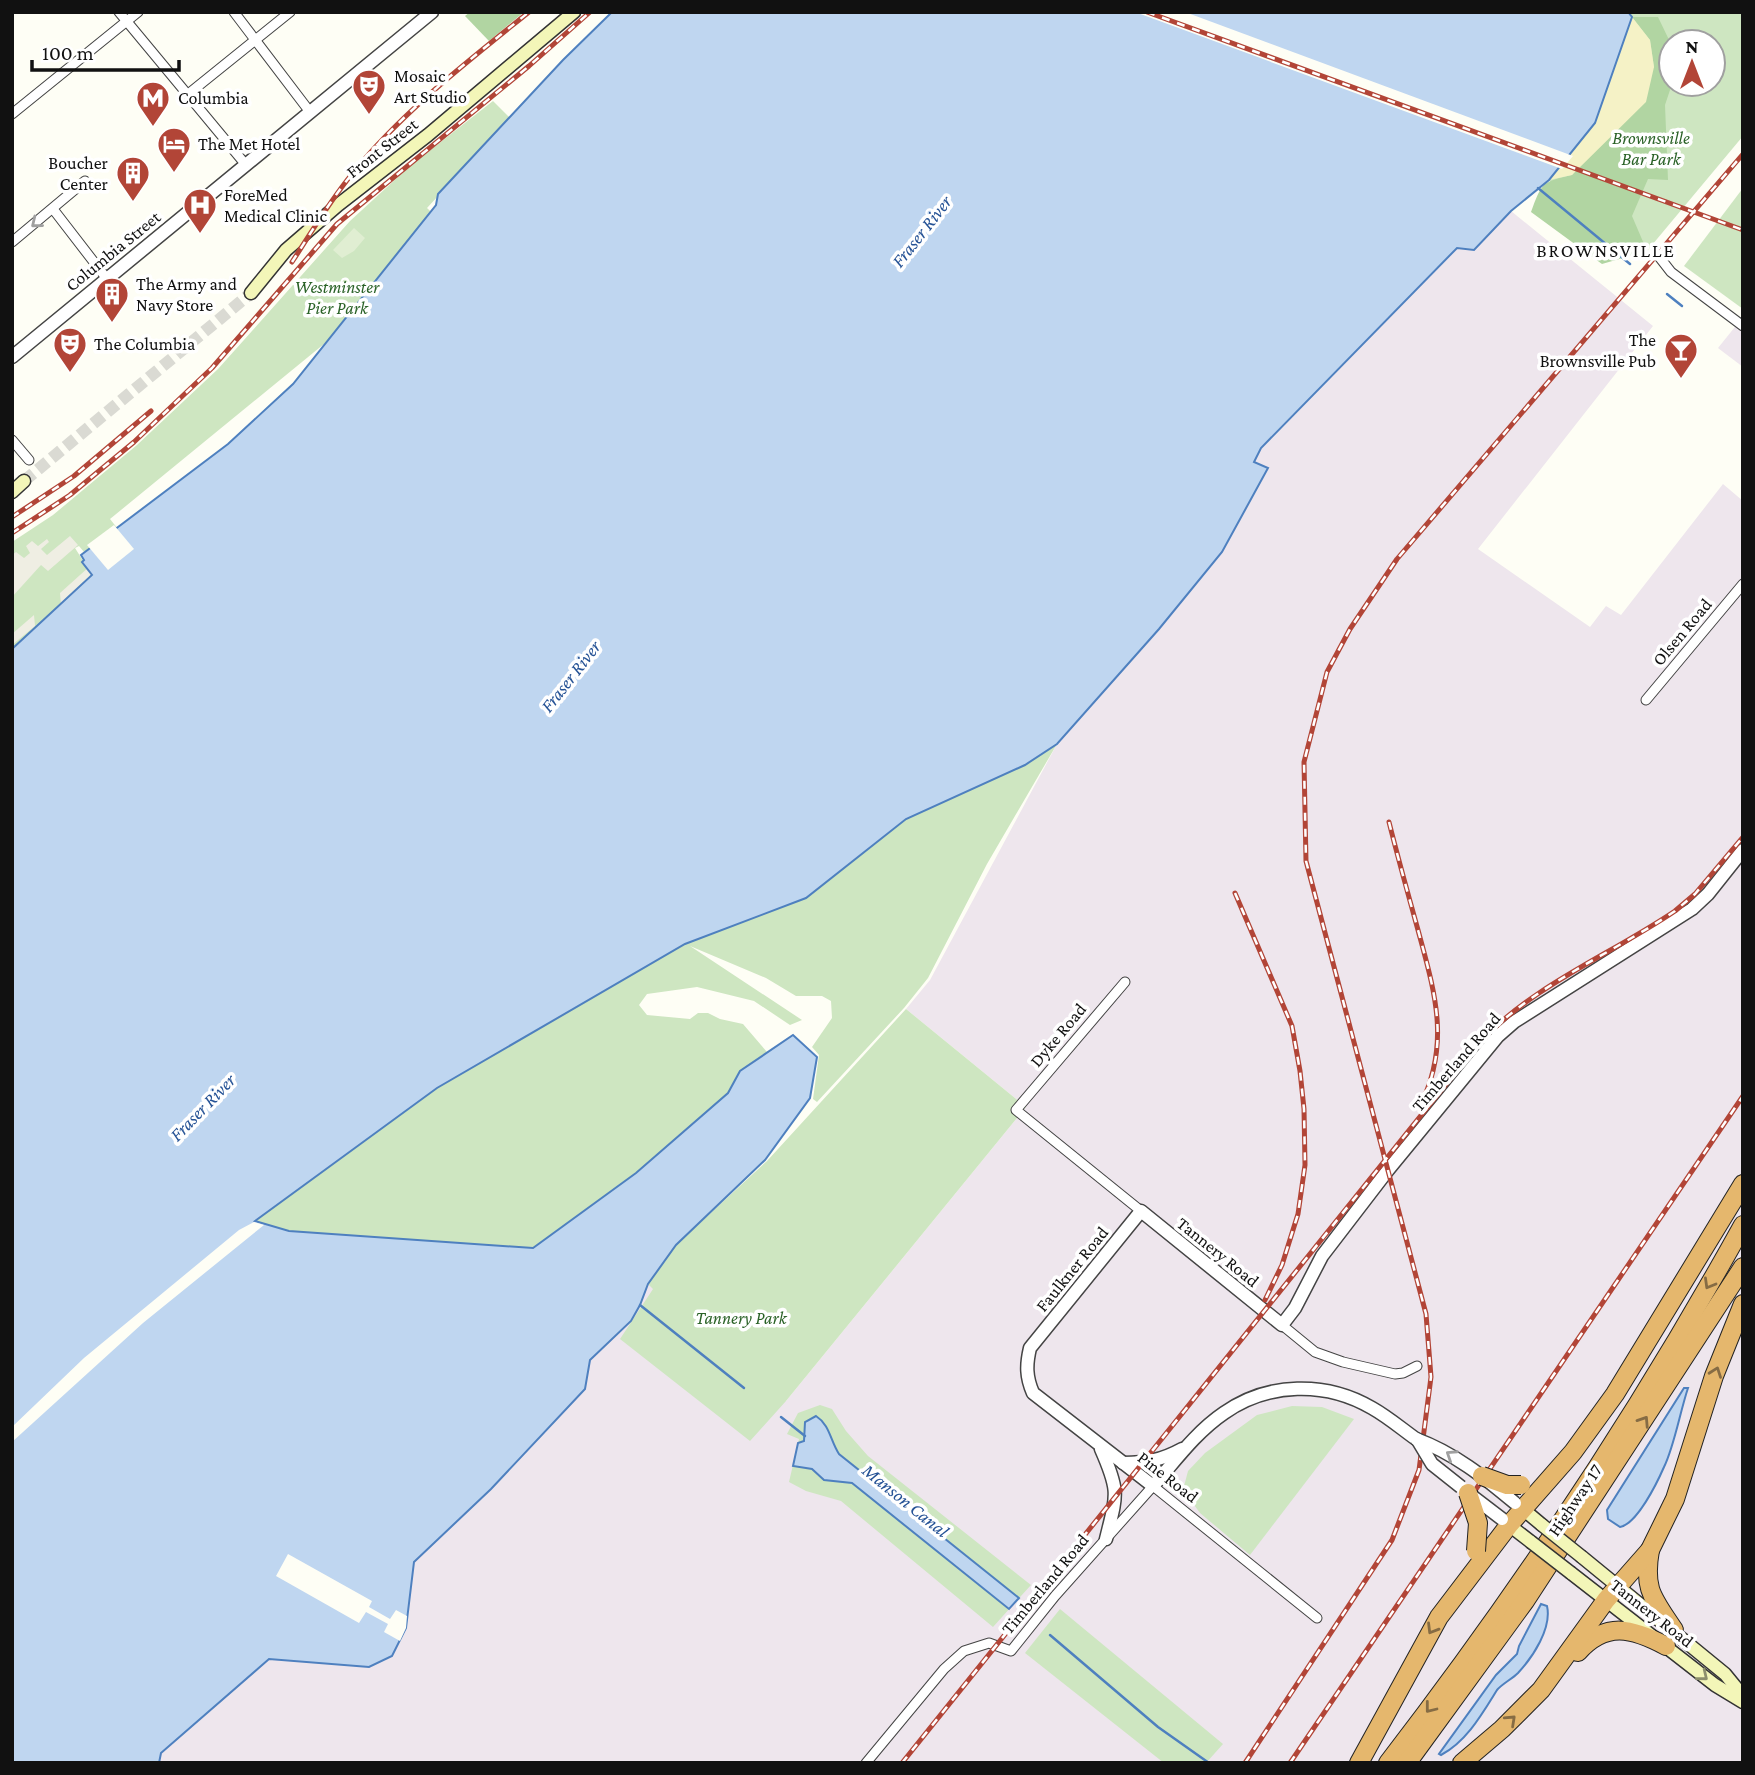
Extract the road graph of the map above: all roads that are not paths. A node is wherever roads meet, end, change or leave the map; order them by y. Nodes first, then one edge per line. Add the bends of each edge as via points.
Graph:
1 (119, 12) edge
2 (138, 12) edge
3 (234, 12) edge
4 (290, 12) edge
5 (432, 12) edge
6 (574, 12) edge
7 (127, 21) junction
8 (256, 40) junction
9 (187, 95) junction
10 (310, 112) junction
11 (12, 114) edge
12 (246, 165) junction
13 (85, 181) dead end
14 (53, 209) junction
15 (12, 242) edge
16 (1657, 254) dead end
17 (107, 279) junction
18 (251, 293) tunnel mouth
19 (1743, 326) edge
20 (12, 357) edge
21 (12, 440) edge
22 (29, 460) dead end
23 (24, 481) tunnel mouth
24 (12, 492) edge
25 (1743, 584) edge
26 (1646, 701) dead end
27 (1743, 850) edge
28 (1125, 982) dead end
29 (1016, 1110) joint
30 (1743, 1184) edge
31 (1141, 1211) junction
32 (1743, 1225) edge
33 (1743, 1267) edge
34 (1743, 1304) edge
35 (1282, 1325) junction
36 (1030, 1348) joint
37 (1418, 1366) dead end
38 (1416, 1439) junction
39 (1100, 1446) junction
40 (1187, 1447) junction
41 (1573, 1452) junction
42 (1122, 1463) junction
43 (1482, 1476) junction
44 (1153, 1486) junction
45 (1468, 1493) junction
46 (1519, 1506) junction
47 (1505, 1522) junction
48 (1106, 1539) junction
49 (1650, 1550) junction
50 (1470, 1573) junction
51 (1619, 1586) junction
52 (1606, 1600) junction
53 (1317, 1618) dead end
54 (1670, 1638) junction
55 (1556, 1672) junction
56 (1725, 1674) junction
57 (1743, 1682) edge
58 (1743, 1696) edge
59 (1743, 1702) edge
60 (866, 1763) edge
61 (1359, 1763) edge
62 (1388, 1763) edge
63 (1407, 1763) edge
64 (1462, 1763) edge

1 - 7 street
2 - 7 street
3 - 8 street
4 - 8 street
5 - 10 street, Columbia Street
6 - 18 main road, Front Street via 332,209 286,250
7 - 9 street
7 - 11 street
8 - 9 street
8 - 10 street
9 - 12 street
10 - 12 street, Columbia Street
12 - 17 street, Columbia Street
13 - 14 street
14 -> 15 street
14 - 17 street
16 - 19 street via 1671,272
17 - 20 street, Columbia Street
21 - 22 street
23 - 24 main road
25 - 26 street, Olsen Road
27 - 35 street, Timberland Road via 1692,909 1498,1036 1322,1256 1296,1308
28 - 29 street, Dyke Road
29 - 31 street, Tannery Road
30 - 41 highway via 1644,1348
31 - 35 street, Tannery Road
31 - 36 street, Faulkner Road
32 -> 62 highway, Highway 17 via 1598,1468
63 -> 33 highway, Highway 17 via 1525,1601
49 -> 34 highway via 1675,1499 1714,1376
35 - 37 street, Tannery Road via 1328,1358 1395,1374
36 - 39 street, Pine Road via 1026,1371 1033,1393
38 - 40 street, Tannery Road via 1348,1396 1297,1388 1247,1399 1224,1412
43 -> 38 street, Tannery Road, bridge via 1442,1448
38 - 45 street, Tannery Road, bridge via 1432,1464
39 - 42 street, Pine Road
39 - 48 street via 1117,1496
40 - 42 street via 1162,1460
40 - 44 street, Tannery Road
41 - 43 highway, bridge via 1530,1484 1507,1485
41 - 46 highway
42 - 44 street, Pine Road
43 - 46 street, Tannery Road, bridge
44 - 48 street, Timberland Road
44 - 53 street, Pine Road
45 - 47 street, Tannery Road, bridge
45 - 50 highway, bridge via 1478,1523
46 - 47 highway
46 - 51 main road, Tannery Road, bridge
47 - 50 highway
47 - 52 main road, Tannery Road, bridge
48 - 60 street, Timberland Road via 1011,1651 989,1643 964,1651
49 - 51 highway
49 - 54 highway via 1649,1590
50 -> 61 highway via 1424,1642
51 - 52 highway
51 - 54 main road, Tannery Road
52 - 54 main road, Tannery Road
52 - 55 highway
54 - 55 highway via 1609,1631 1586,1643
54 - 56 main road, Tannery Road
54 -> 59 main road, Tannery Road via 1715,1685
64 -> 55 highway via 1522,1710
56 - 57 main road
56 - 58 main road, Tannery Road

